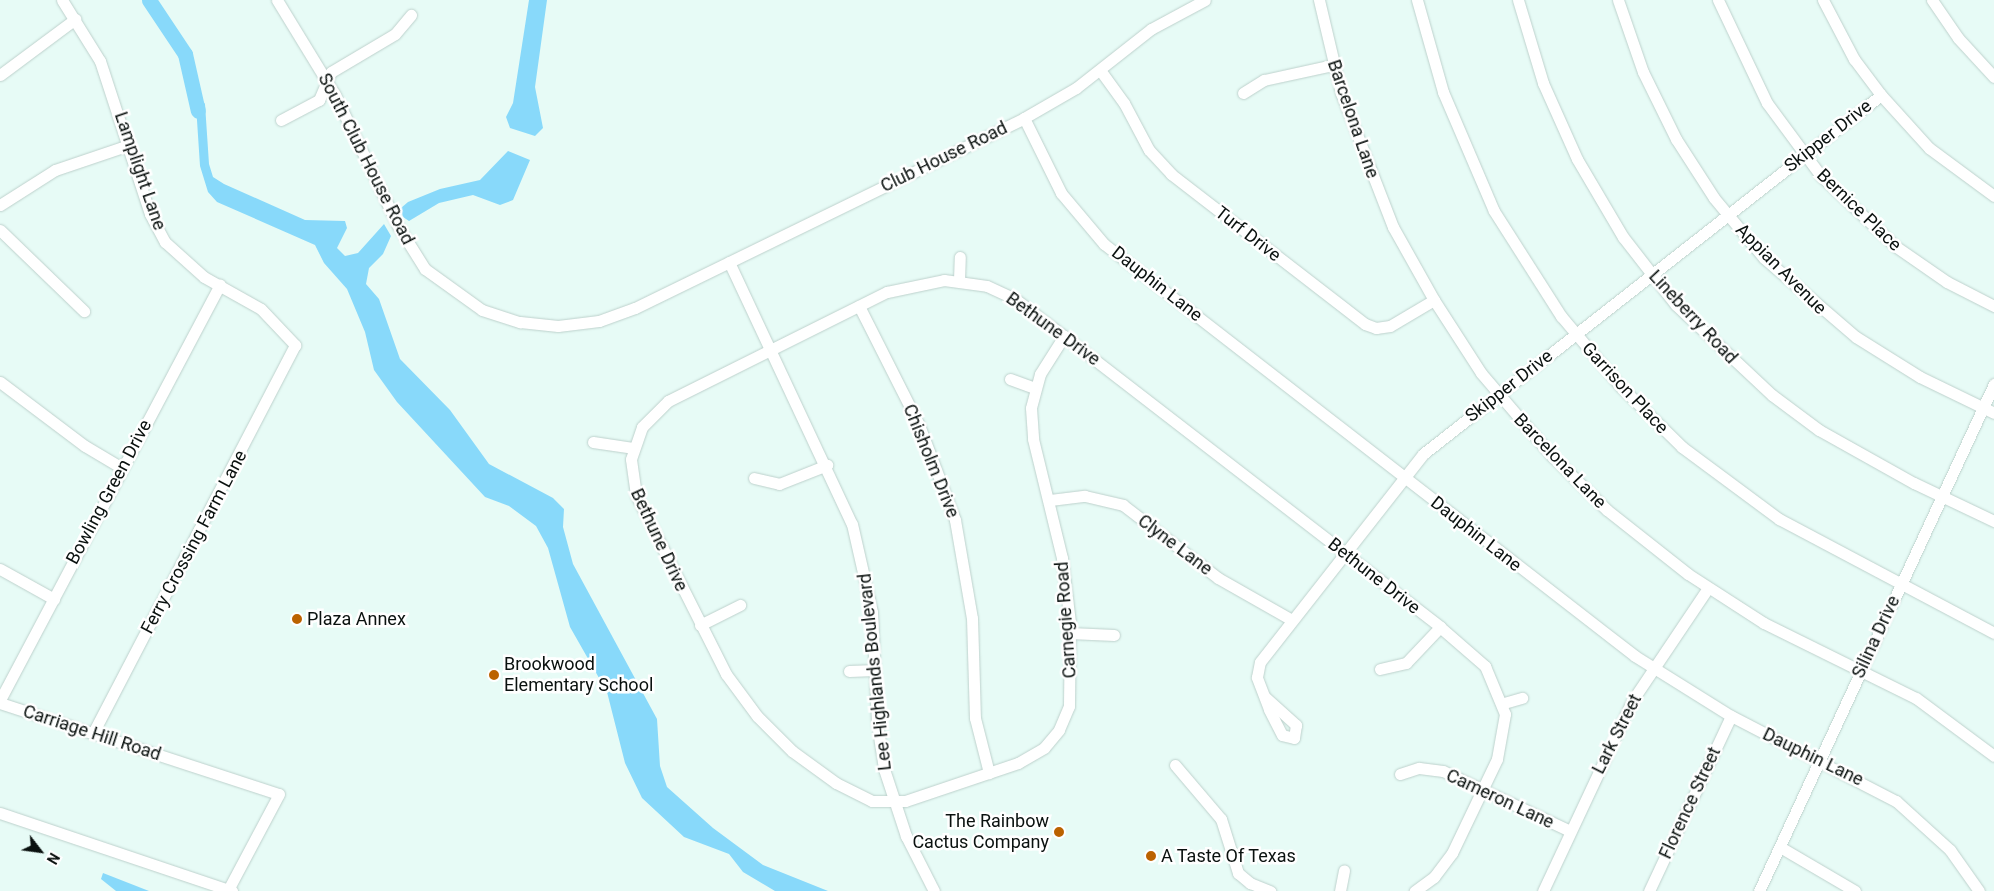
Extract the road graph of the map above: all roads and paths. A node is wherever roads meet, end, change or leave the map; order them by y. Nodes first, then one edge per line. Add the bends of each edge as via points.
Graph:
1 (62, 0) edge
2 (277, 0) edge
3 (1204, 0) edge
4 (1319, 0) edge
5 (1418, 0) edge
6 (1518, 0) edge
7 (1618, 0) edge
8 (1718, 0) edge
9 (1823, 0) edge
10 (1932, 0) edge
11 (411, 15) dead end
12 (75, 19) junction
13 (1333, 65) junction
14 (1100, 70) junction
15 (0, 75) edge
16 (1994, 77) edge
17 (327, 81) junction
18 (1243, 93) dead end
19 (1881, 95) junction
20 (1024, 118) junction
21 (281, 120) dead end
22 (129, 145) junction
23 (1803, 154) junction
24 (1994, 196) edge
25 (0, 205) edge
26 (1727, 215) junction
27 (0, 230) edge
28 (960, 257) dead end
29 (729, 262) junction
30 (1651, 275) junction
31 (959, 280) junction
32 (220, 285) junction
33 (670, 291) joint
34 (1434, 300) junction
35 (859, 306) junction
36 (1994, 306) edge
37 (84, 311) dead end
38 (1575, 334) junction
39 (1064, 336) junction
40 (295, 350) joint
41 (771, 350) junction
42 (1010, 379) dead end
43 (0, 382) edge
44 (1994, 384) edge
45 (1035, 388) junction
46 (1498, 394) junction
47 (1983, 408) junction
48 (1994, 414) edge
49 (593, 442) dead end
50 (633, 448) junction
51 (827, 464) junction
52 (122, 468) junction
53 (1403, 476) junction
54 (754, 478) dead end
55 (1942, 496) junction
56 (1050, 500) junction
57 (1994, 521) edge
58 (1345, 553) junction
59 (0, 569) edge
60 (1901, 584) junction
61 (1708, 588) junction
62 (54, 598) junction
63 (740, 605) dead end
64 (1292, 620) junction
65 (700, 625) junction
66 (1440, 627) junction
67 (1070, 633) junction
68 (1994, 633) edge
69 (1114, 635) dead end
70 (1654, 668) junction
71 (1380, 669) dead end
72 (849, 670) dead end
73 (874, 670) junction
74 (1861, 672) junction
75 (1265, 697) dead end
76 (1522, 698) dead end
77 (0, 702) edge
78 (1504, 703) junction
79 (1731, 716) junction
80 (92, 733) junction
81 (1994, 756) edge
82 (1820, 760) junction
83 (1174, 765) dead end
84 (989, 773) junction
85 (1400, 774) dead end
86 (1483, 790) junction
87 (894, 803) junction
88 (0, 813) edge
89 (1570, 831) junction
90 (1780, 847) junction
91 (1344, 870) dead end
92 (1246, 880) junction
93 (230, 890) edge
94 (934, 891) edge
95 (1240, 891) edge
96 (1270, 891) edge
97 (1340, 891) edge
98 (1415, 891) edge
99 (1543, 891) edge
100 (1649, 891) edge
101 (1760, 891) edge
102 (1854, 891) edge
103 (1979, 891) edge

1 - 12 street, Lamplight Lane
2 - 17 street, South Club House Road
3 - 14 street, Club House Road via 1151,29
4 - 13 street, Barcelona Lane
5 - 38 street, Garrison Place via 1442,92 1470,160 1510,240
6 - 30 street, Lineberry Road via 1540,75 1568,142 1615,224
7 - 26 street, Appian Avenue via 1659,108 1694,169
8 - 23 street, Bernice Place via 1747,68
9 - 19 street via 1854,59
10 - 16 street via 1958,38
11 - 17 street via 395,34 336,68
12 - 15 street
12 - 22 street, Lamplight Lane via 100,61
13 - 18 street via 1264,80
13 - 34 street, Barcelona Lane via 1377,189
14 - 20 street, Club House Road
14 - 34 street, Turf Drive via 1124,103 1149,150 1171,174 1365,324 1376,328 1390,326
17 - 21 street via 318,100
17 - 33 street, South Club House Road via 411,248 425,269 475,306 520,322 580,325 613,317
19 - 23 street, Skipper Drive
19 - 24 street via 1929,148
20 - 29 street, Club House Road
20 - 53 street, Dauphin Lane via 1061,193 1093,233
22 - 25 street via 55,170
22 - 32 street, Lamplight Lane via 150,214 165,242 187,265
23 - 26 street, Skipper Drive
23 - 36 street, Bernice Place via 1845,202 1895,246 1947,282
26 - 30 street, Skipper Drive
26 - 47 street, Appian Avenue via 1764,258 1834,321 1920,378
27 - 37 street
28 - 31 street
29 - 33 street, Club House Road
29 - 41 street, Lee Highlands Boulevard
30 - 38 street, Skipper Drive
30 - 55 street, Lineberry Road via 1720,350 1798,415 1870,460
31 - 35 street, Bethune Drive via 914,283
31 - 39 street, Bethune Drive via 1001,292
32 - 40 street, Lamplight Lane via 276,322 293,340
32 - 52 street, Bowling Green Drive
34 - 46 street, Barcelona Lane
35 - 41 street, Bethune Drive
35 - 84 street, Chisholm Drive via 923,434 955,520 971,609 976,718
38 - 46 street, Skipper Drive
38 - 60 street, Garrison Place via 1651,419 1746,497 1806,535
39 - 45 street, Carnegie Road
39 - 58 street, Bethune Drive
40 - 80 street, Ferry Crossing Farm Lane
41 - 50 street, Bethune Drive via 668,401 649,417
41 - 51 street, Lee Highlands Boulevard
42 - 45 street
43 - 52 street via 85,446
44 - 47 street, Silina Drive
45 - 56 street, Carnegie Road via 1033,438
46 - 53 street, Skipper Drive via 1423,454
46 - 61 street, Barcelona Lane via 1607,510
47 - 48 street, Appian Avenue
47 - 55 street, Silina Drive
49 - 50 street
50 - 65 street, Bethune Drive via 630,470 636,495
51 - 54 street via 788,482 769,483
51 - 73 street, Lee Highlands Boulevard via 852,524 866,576
52 - 62 street, Bowling Green Drive
53 - 58 street, Skipper Drive
53 - 70 street, Dauphin Lane
55 - 57 street, Lineberry Road
55 - 60 street, Silina Drive
56 - 64 street, Clyne Lane via 1085,496 1123,505 1218,578
56 - 67 street, Carnegie Road via 1062,558
58 - 64 street, Skipper Drive
58 - 66 street, Bethune Drive
59 - 62 street
60 - 68 street, Garrison Place
60 - 74 street, Silina Drive
61 - 70 street, Lark Street
61 - 74 street, Barcelona Lane via 1772,627
62 - 77 street, Bowling Green Drive
63 - 65 street
64 - 75 street, Skipper Drive via 1257,669
65 - 87 street, Bethune Drive via 730,680 774,734 836,783 872,801
66 - 71 street via 1406,663
66 - 78 street, Bethune Drive via 1485,666
67 - 69 street
67 - 84 street, Carnegie Road via 1070,693 1059,730 1034,756
70 - 79 street, Dauphin Lane
70 - 89 street, Lark Street via 1622,720
72 - 73 street
73 - 87 street, Lee Highlands Boulevard via 880,743
74 - 81 street, Barcelona Lane via 1934,709
74 - 82 street, Silina Drive
76 - 78 street
77 - 80 street, Carriage Hill Road
78 - 86 street via 1502,741
79 - 82 street, Dauphin Lane
79 - 100 street, Florence Street
80 - 93 street, Carriage Hill Road via 279,794
82 - 90 street, Silina Drive
82 - 103 street, Dauphin Lane via 1878,790 1916,816 1950,850
83 - 92 street via 1221,819 1233,865
84 - 87 street, Carnegie Road
85 - 86 street, Cameron Lane via 1431,768
86 - 89 street, Cameron Lane
86 - 98 street via 1452,853 1434,877
87 - 94 street, Lee Highlands Boulevard
88 - 93 street
89 - 99 street, Lark Street
90 - 101 street, Silina Drive
90 - 102 street
91 - 97 street
92 - 95 street
92 - 96 street

